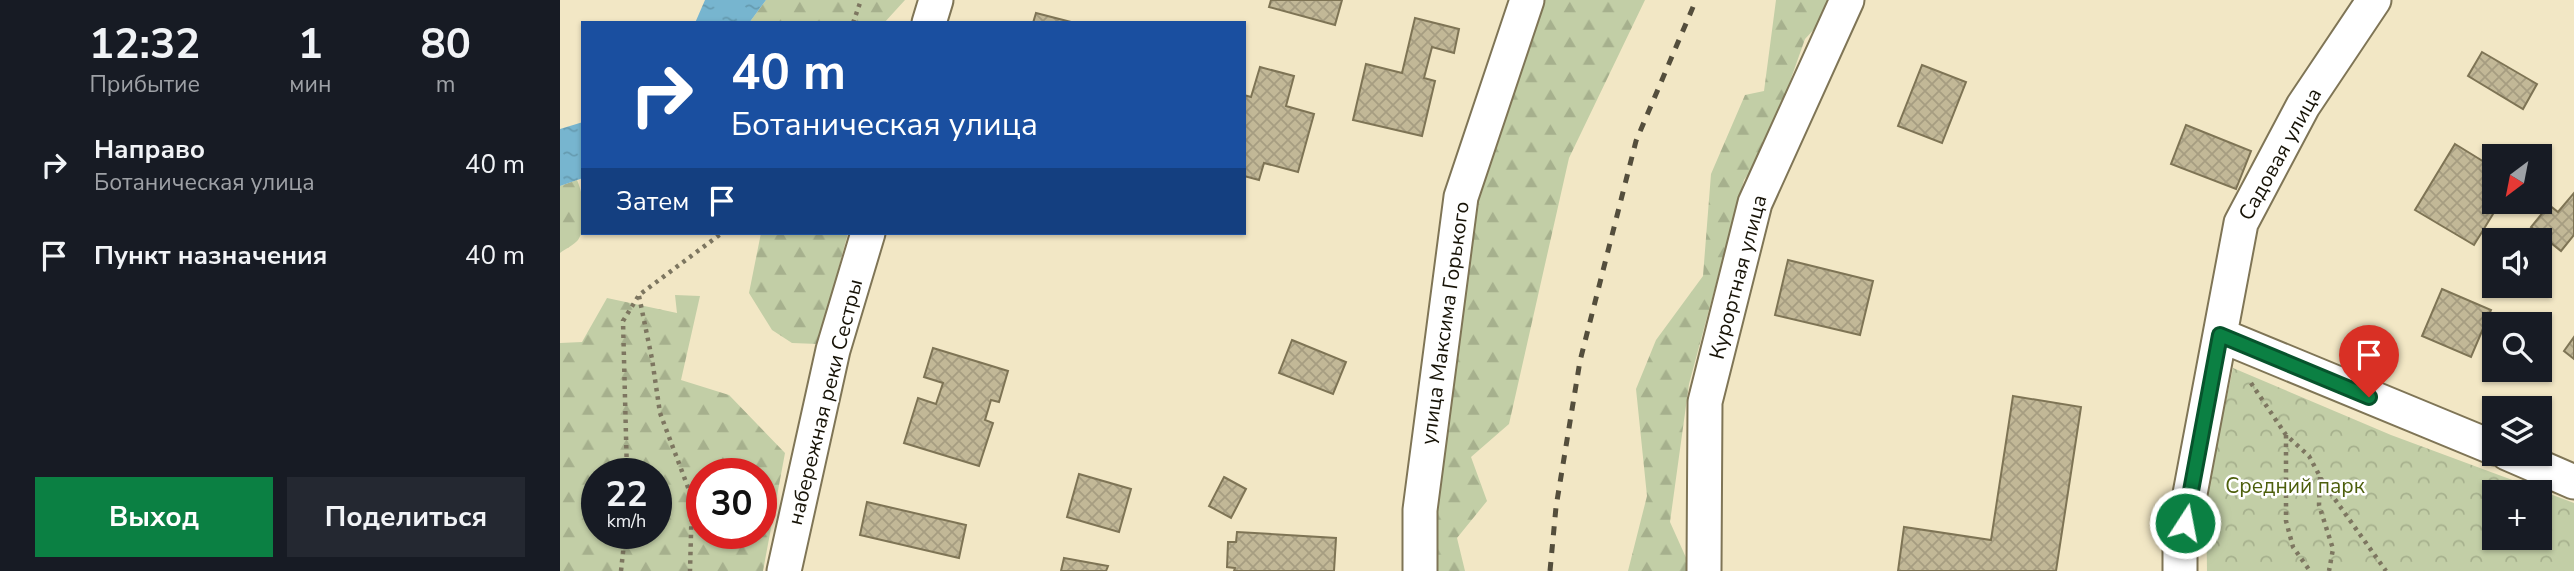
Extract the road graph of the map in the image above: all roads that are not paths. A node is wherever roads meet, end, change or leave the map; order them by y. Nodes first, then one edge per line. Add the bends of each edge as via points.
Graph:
1 (936, 0) edge
2 (1527, 0) edge
3 (1847, 0) edge
4 (2374, 0) edge
5 (930, 21) edge
6 (867, 235) edge
7 (2220, 335) junction
8 (2482, 443) edge
9 (2537, 466) edge
10 (2574, 482) edge
11 (785, 571) edge
12 (1420, 571) edge
13 (1704, 571) edge
14 (2180, 571) edge

1 - 5 street
2 - 12 street, улица Максима Горького via 1461,197 1420,510
3 - 13 street, Курортная улица via 1755,203 1705,402
4 - 7 street, Садовая улица via 2303,106 2241,223
6 - 11 street, набережная реки Сестры via 833,350
7 - 8 street
7 - 14 street, Садовая улица via 2180,547
9 - 10 street

